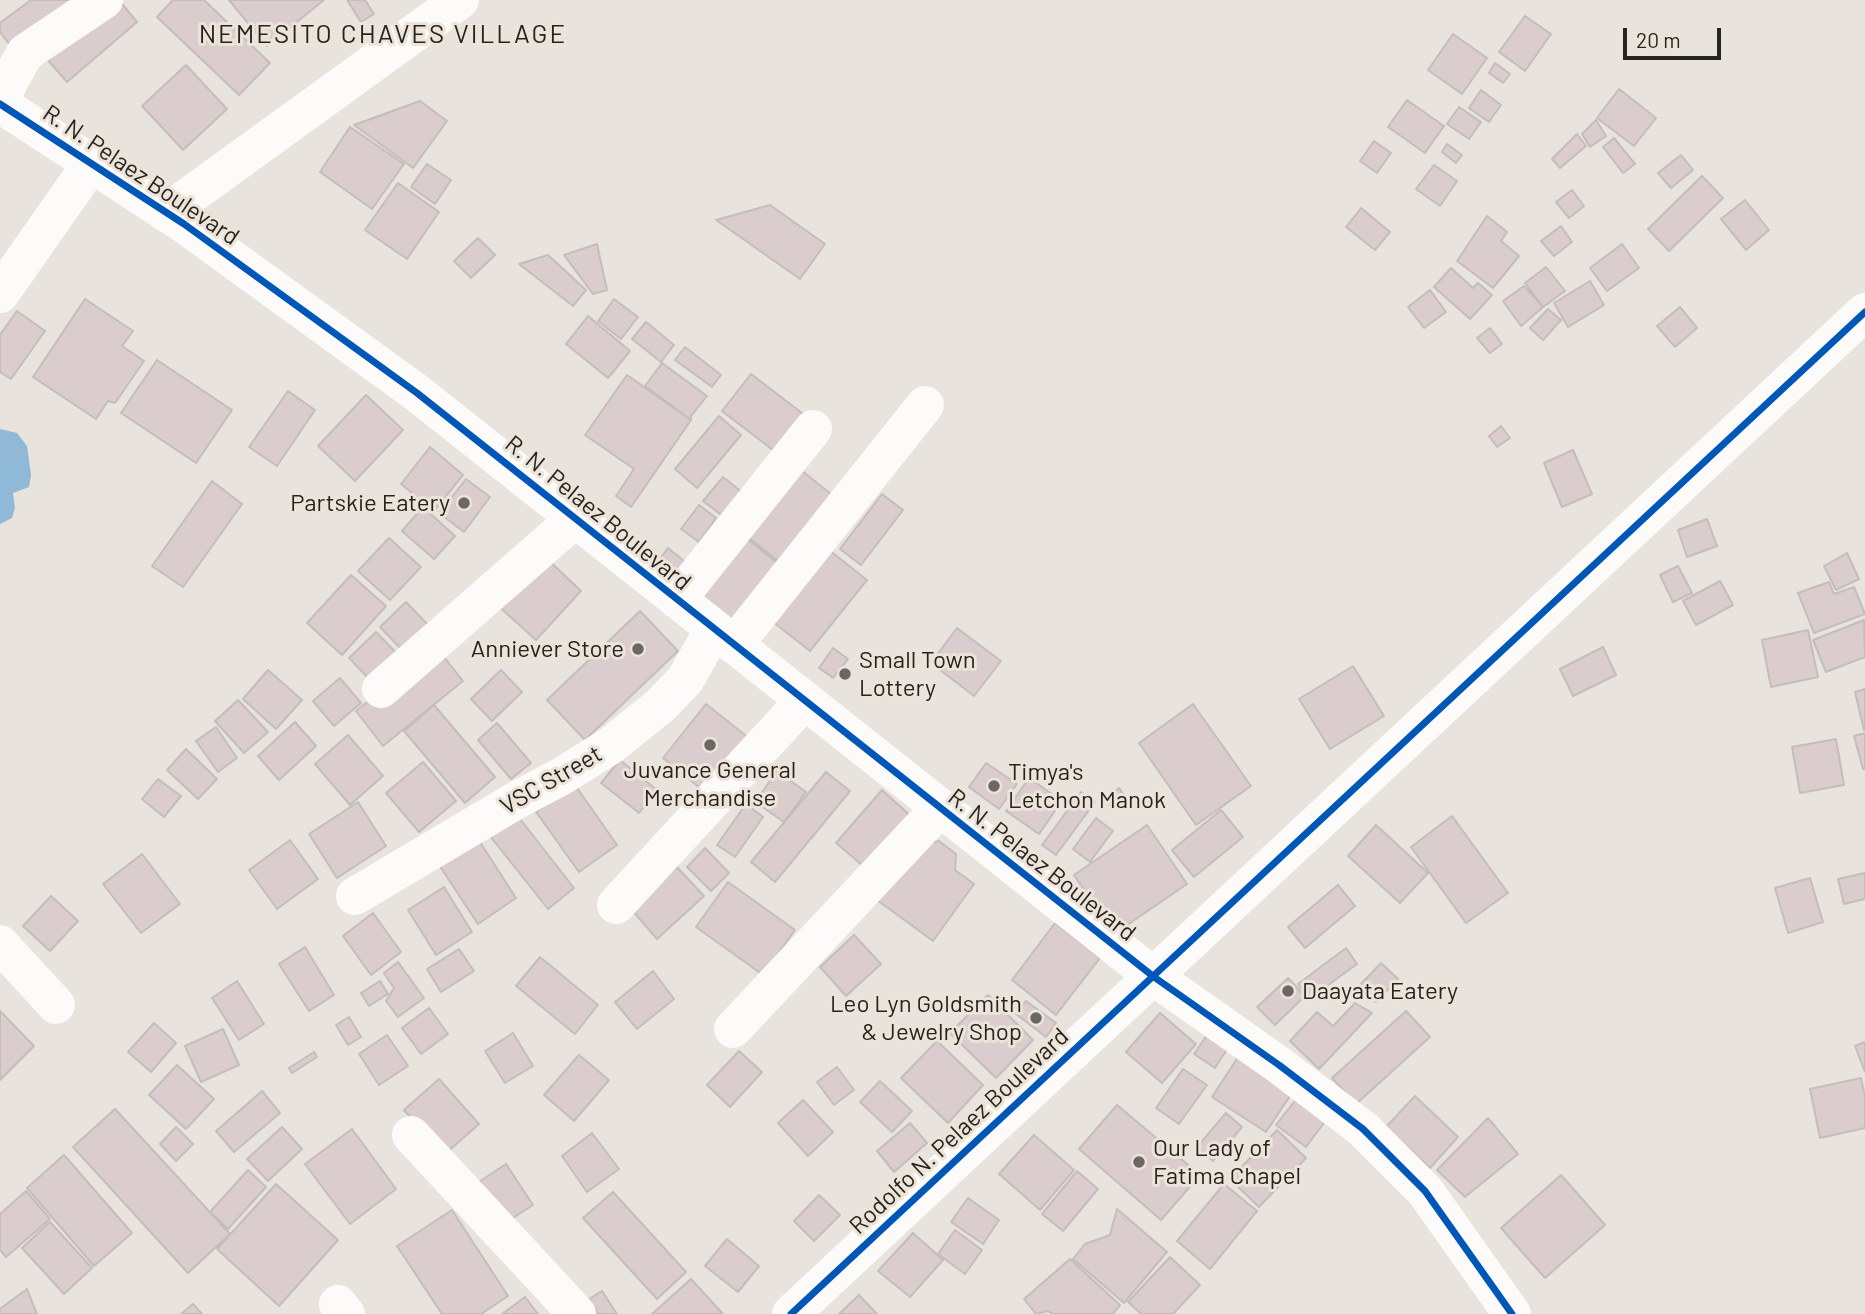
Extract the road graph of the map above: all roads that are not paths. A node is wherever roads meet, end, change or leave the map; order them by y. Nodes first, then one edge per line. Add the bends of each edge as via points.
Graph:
1 (104, 0) edge
2 (460, 0) edge
3 (0, 102) edge
4 (91, 164) junction
5 (166, 214) junction
6 (0, 294) edge
7 (1865, 312) edge
8 (925, 405) dead end
9 (813, 429) dead end
10 (575, 519) junction
11 (677, 600) junction
12 (724, 637) junction
13 (381, 689) dead end
14 (805, 700) junction
15 (939, 809) junction
16 (355, 896) dead end
17 (616, 905) dead end
18 (0, 944) edge
19 (1154, 977) junction
20 (56, 1005) dead end
21 (733, 1029) dead end
22 (411, 1135) dead end
23 (577, 1314) edge
24 (791, 1314) edge
25 (1512, 1314) edge

1 - 3 street via 25,53
2 - 5 street
3 - 4 street, R. N. Pelaez Boulevard
4 - 5 street, R. N. Pelaez Boulevard
4 - 6 street
5 - 10 street, R. N. Pelaez Boulevard via 417,393
7 - 19 street, Rodolfo N. Pelaez Boulevard
8 - 12 street, VSC Street
9 - 11 street
10 - 11 street, R. N. Pelaez Boulevard
10 - 13 street
11 - 12 street, R. N. Pelaez Boulevard
12 - 14 street, R. N. Pelaez Boulevard
12 - 16 street, VSC Street via 661,705 610,746
14 - 15 street, R. N. Pelaez Boulevard
14 - 17 street
15 - 19 street, R. N. Pelaez Boulevard
15 - 21 street
18 - 20 street
19 - 24 street, Rodolfo N. Pelaez Boulevard
19 - 25 street, R. N. Pelaez Boulevard via 1363,1129 1425,1191
22 - 23 street

